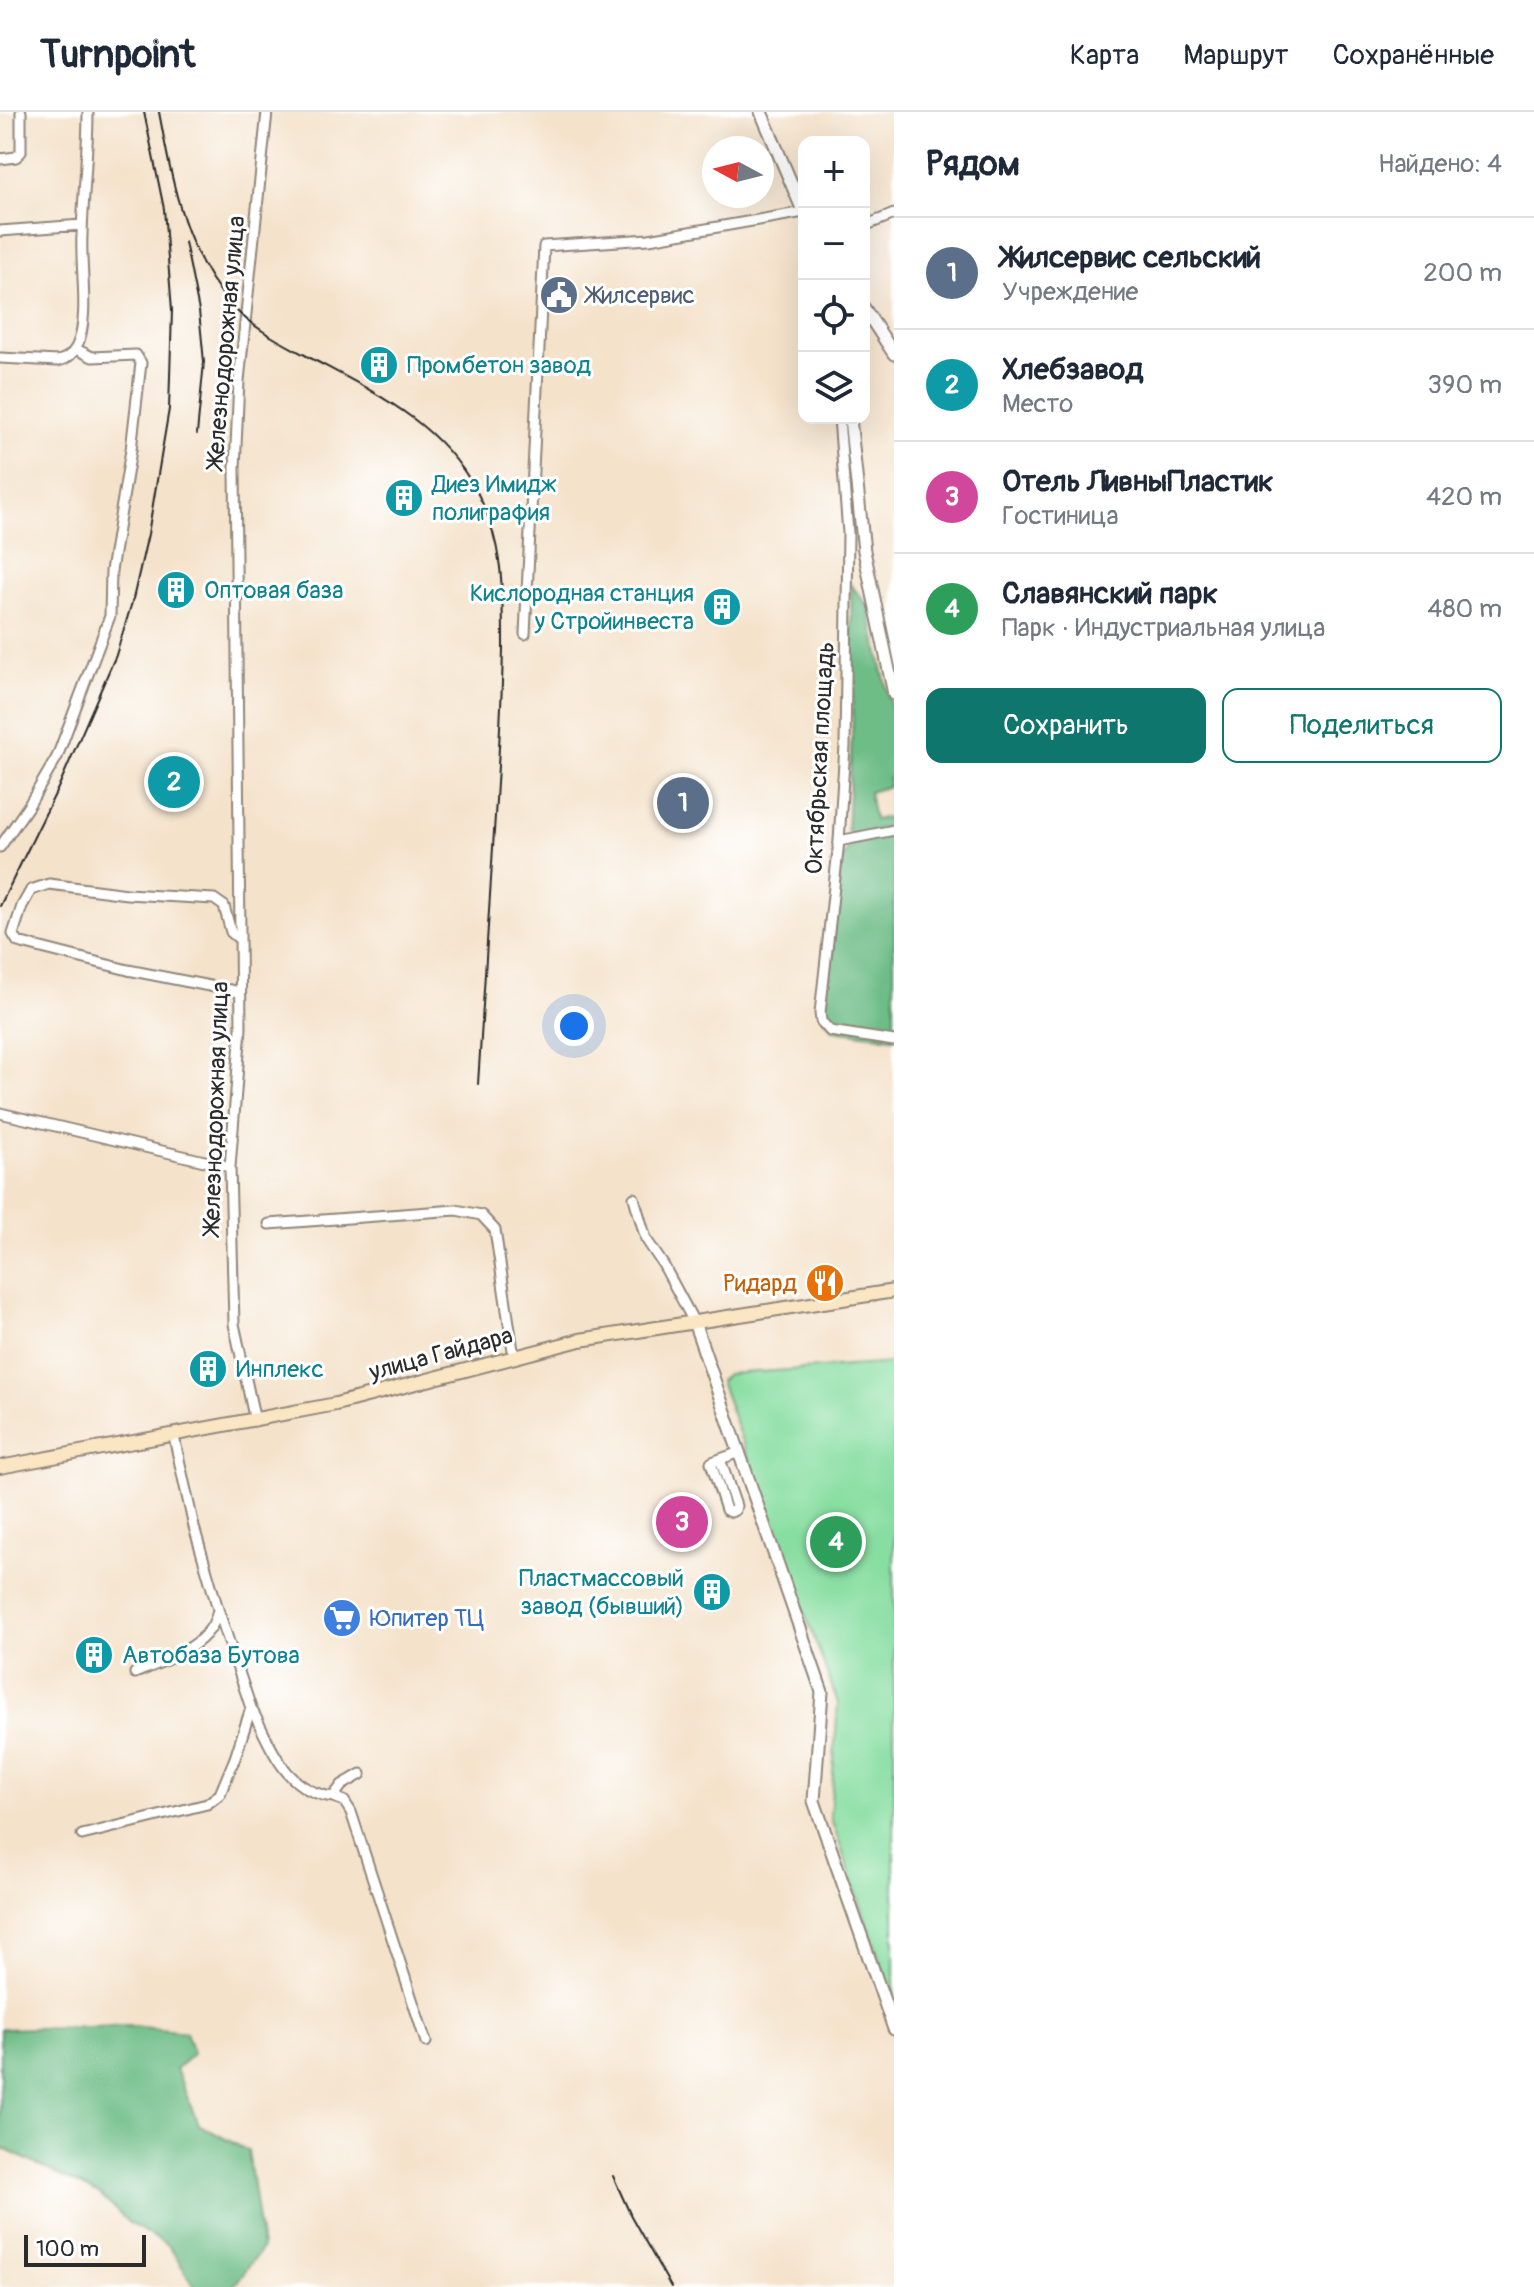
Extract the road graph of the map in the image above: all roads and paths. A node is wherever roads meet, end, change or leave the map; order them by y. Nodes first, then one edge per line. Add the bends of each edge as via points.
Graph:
1 (21, 112) edge
2 (88, 112) edge
3 (267, 112) edge
4 (761, 112) edge
5 (0, 159) edge
6 (802, 208) edge
7 (798, 214) edge
8 (894, 214) edge
9 (870, 224) edge
10 (82, 225) junction
11 (0, 231) edge
12 (870, 317) edge
13 (76, 349) junction
14 (894, 354) edge
15 (0, 358) edge
16 (839, 424) edge
17 (851, 424) edge
18 (525, 634) dead end
19 (894, 694) edge
20 (894, 830) edge
21 (839, 841) junction
22 (0, 847) edge
23 (238, 938) junction
24 (240, 992) junction
25 (894, 1041) edge
26 (0, 1113) edge
27 (230, 1167) junction
28 (634, 1198) dead end
29 (269, 1224) dead end
30 (894, 1291) edge
31 (694, 1322) junction
32 (514, 1357) junction
33 (255, 1421) junction
34 (174, 1437) junction
35 (740, 1452) junction
36 (720, 1459) junction
37 (0, 1467) edge
38 (218, 1609) junction
39 (135, 1673) dead end
40 (251, 1708) junction
41 (361, 1774) dead end
42 (333, 1797) junction
43 (82, 1835) dead end
44 (894, 2029) edge
45 (426, 2042) dead end

1 - 5 street via 21,152
2 - 10 street
3 - 23 street, Железнодорожная улица via 235,468
4 - 6 street
7 - 18 street via 649,239 544,246
8 - 9 street
10 - 11 street
10 - 13 street via 82,325
12 - 14 street
13 - 15 street via 58,361
13 - 22 street via 92,357 136,355 141,363 111,571 112,606 57,757
16 - 21 street, Октябрьская площадь via 848,533
17 - 19 street via 864,551
20 - 21 street
21 - 25 street, Октябрьская площадь via 821,1021 830,1031
23 - 24 street, Железнодорожная улица
23 - 24 street via 231,932 224,906 214,899 58,883 31,890 13,934 18,942
24 - 27 street, Железнодорожная улица
26 - 27 street
27 - 33 street, Железнодорожная улица via 234,1324
28 - 31 street via 646,1239
29 - 32 street via 428,1210 481,1215 495,1230
30 - 31 main road, улица Гайдара
31 - 32 main road, улица Гайдара via 580,1340
31 - 35 street
32 - 33 main road, улица Гайдара
33 - 34 main road, улица Гайдара
34 - 37 main road, улица Гайдара
34 - 38 street
35 - 36 street
35 - 44 street via 822,1692 814,1801
36 - 36 street via 710,1466 731,1512 736,1506
38 - 39 street via 215,1621 188,1648
38 - 40 street
40 - 42 street via 293,1781
40 - 43 street via 214,1800
41 - 42 street
42 - 45 street via 351,1812

